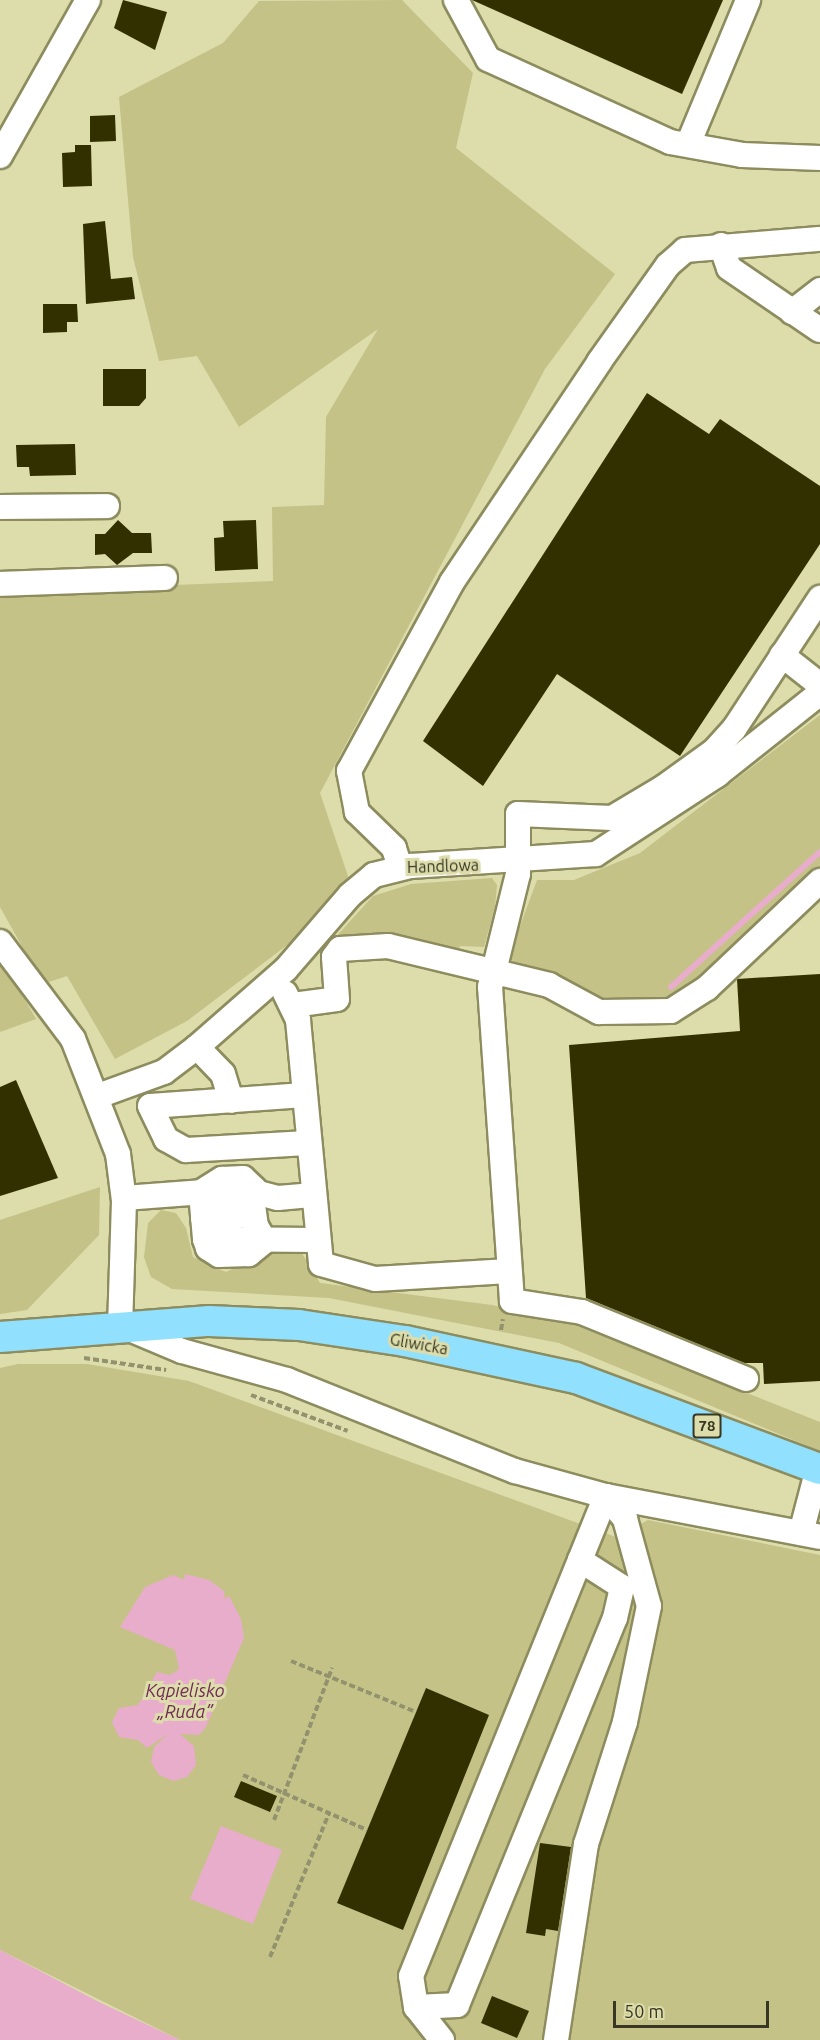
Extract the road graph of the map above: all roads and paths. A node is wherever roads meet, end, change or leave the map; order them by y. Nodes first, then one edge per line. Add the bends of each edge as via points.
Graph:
1 (88, 0) edge
2 (456, 0) edge
3 (748, 0) edge
4 (689, 142) junction
5 (2, 149) edge
6 (820, 158) edge
7 (820, 239) edge
8 (721, 245) junction
9 (820, 290) edge
10 (792, 312) junction
11 (820, 330) edge
12 (107, 506) dead end
13 (0, 507) edge
14 (165, 578) dead end
15 (0, 584) edge
16 (820, 598) edge
17 (782, 655) junction
18 (820, 685) edge
19 (820, 693) edge
20 (519, 864) junction
21 (400, 867) junction
22 (820, 881) edge
23 (0, 942) edge
24 (494, 971) junction
25 (275, 979) junction
26 (293, 1005) junction
27 (196, 1047) junction
28 (304, 1095) junction
29 (98, 1096) junction
30 (231, 1101) junction
31 (307, 1143) junction
32 (311, 1195) junction
33 (124, 1198) junction
34 (203, 1213) junction
35 (315, 1240) junction
36 (265, 1241) junction
37 (509, 1271) junction
38 (187, 1321) junction
39 (120, 1324) junction
40 (0, 1337) edge
41 (182, 1351) junction
42 (746, 1379) dead end
43 (819, 1468) edge
44 (606, 1496) junction
45 (811, 1535) edge
46 (580, 1560) junction
47 (291, 1661) dead end
48 (332, 1668) dead end
49 (329, 1677) junction
50 (416, 1712) dead end
51 (243, 1775) dead end
52 (329, 1813) junction
53 (274, 1820) dead end
54 (367, 1830) dead end
55 (270, 1957) dead end
56 (416, 2007) junction
57 (442, 2040) edge
58 (556, 2040) edge

1 - 5 street
2 - 4 street via 488,59 670,142
3 - 4 street
4 - 6 street via 742,155
7 - 8 street
8 - 10 street via 729,268
8 - 21 street via 685,250 668,265 452,582 355,755 347,783 350,796 357,812 394,848
9 - 10 street
10 - 11 street
12 - 13 street
14 - 15 street
16 - 17 street
17 - 18 street
17 - 20 street via 714,751 629,812 601,819 518,814
19 - 20 street, Handlowa via 624,840 582,858
20 - 21 street, Handlowa
20 - 24 street
21 - 25 street, Handlowa via 359,886
22 - 24 street via 707,988 671,1011 599,1012 549,985
23 - 29 street via 70,1035
24 - 26 street via 399,947 340,949 334,957 337,999
24 - 37 street via 489,993
25 - 26 street
25 - 27 street, Handlowa
26 - 28 street
27 - 29 street, Handlowa via 164,1072
27 - 30 street via 223,1074
28 - 30 street
28 - 31 street
29 - 33 street via 118,1154
30 - 31 street via 150,1106 166,1139 186,1150
31 - 32 street
32 - 34 street via 278,1198 255,1189
32 - 35 street
33 - 34 street
33 - 39 street
34 - 36 street via 252,1198 254,1215
34 - 36 street via 214,1252 227,1256 249,1254
35 - 36 street
35 - 37 street via 321,1264 339,1273 393,1279
37 - 42 street via 512,1301 582,1312
38 - 39 main road, Gliwicka / 78
38 - 41 street
38 - 43 main road, Gliwicka / 78 via 331,1330 549,1371
39 - 40 main road, Gliwicka / 78
39 - 41 street
41 - 44 street via 287,1380 515,1471
43 - 45 street
44 - 45 street
44 - 46 street
44 - 58 street via 625,1519 649,1606 625,1722 586,1844
46 - 56 street via 411,1976
46 - 56 street via 622,1587 615,1618 457,2005
47 - 49 path
48 - 49 path
49 - 50 path
49 - 53 path
51 - 52 path
52 - 54 path
52 - 55 path
56 - 57 street

